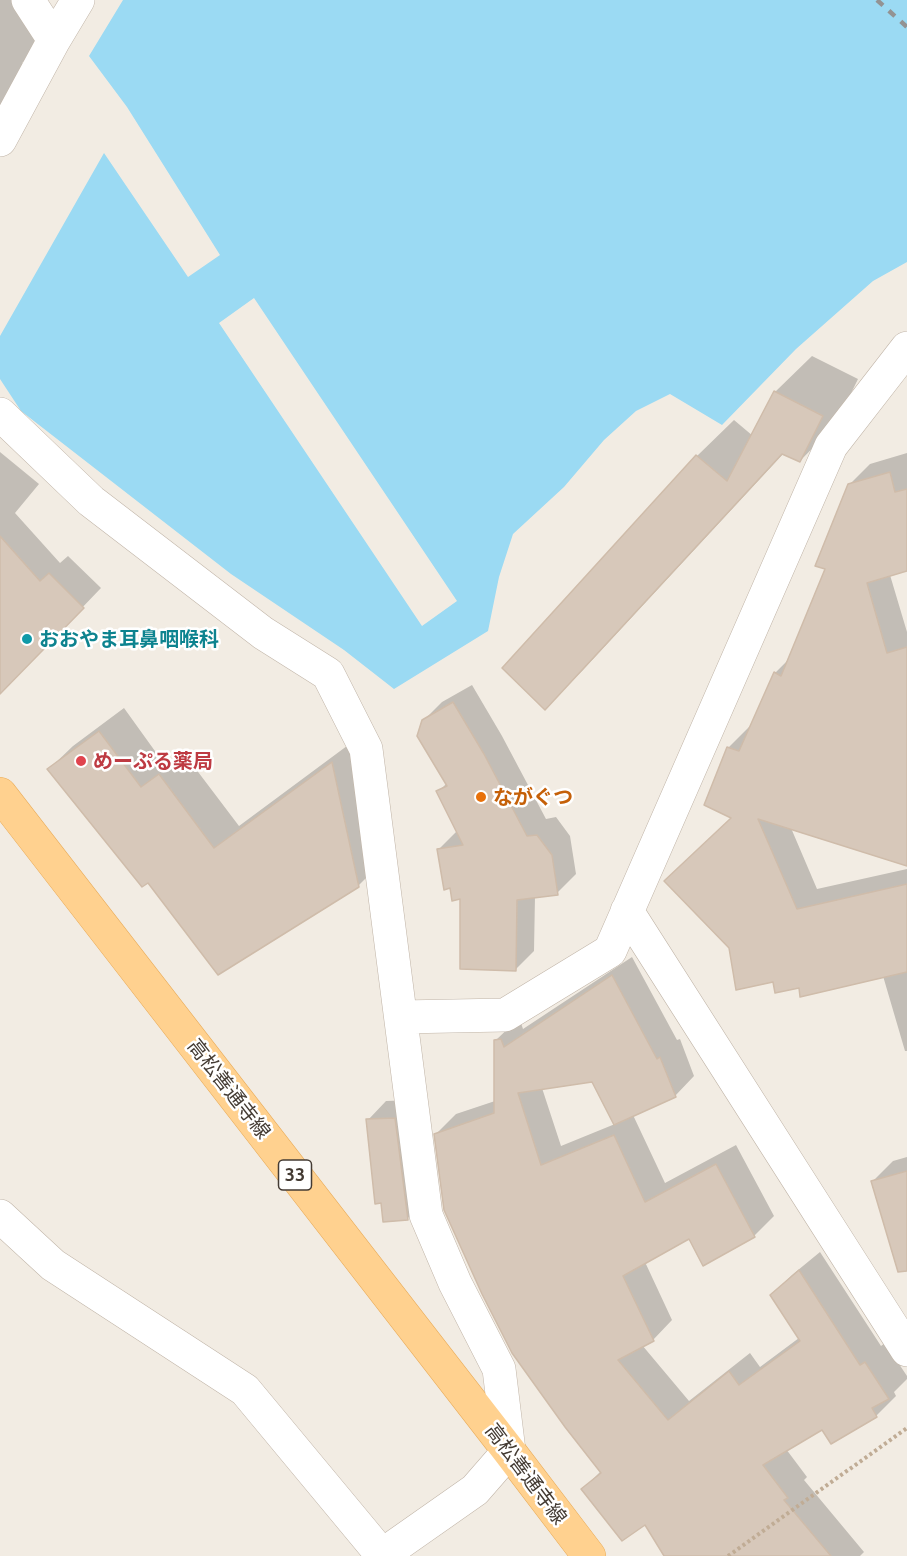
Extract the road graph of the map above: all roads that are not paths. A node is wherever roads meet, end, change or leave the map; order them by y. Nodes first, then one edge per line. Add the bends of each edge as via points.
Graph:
1 (28, 0) edge
2 (78, 0) edge
3 (54, 40) junction
4 (0, 140) edge
5 (907, 348) edge
6 (0, 414) edge
7 (0, 794) edge
8 (627, 911) junction
9 (401, 1017) junction
10 (0, 1216) edge
11 (907, 1350) edge
12 (509, 1451) junction
13 (381, 1555) edge
14 (589, 1556) edge

1 - 3 street
2 - 3 street
3 - 4 street
5 - 8 street via 831,446
6 - 9 street via 91,501 263,633 328,674 366,749
7 - 12 main road, 高松善通寺線 / 33
8 - 9 street via 610,951 505,1015
8 - 11 street
9 - 12 street via 426,1215 499,1369
10 - 13 street via 53,1265 245,1390
12 - 13 street via 475,1491
12 - 14 main road, 高松善通寺線 / 33

